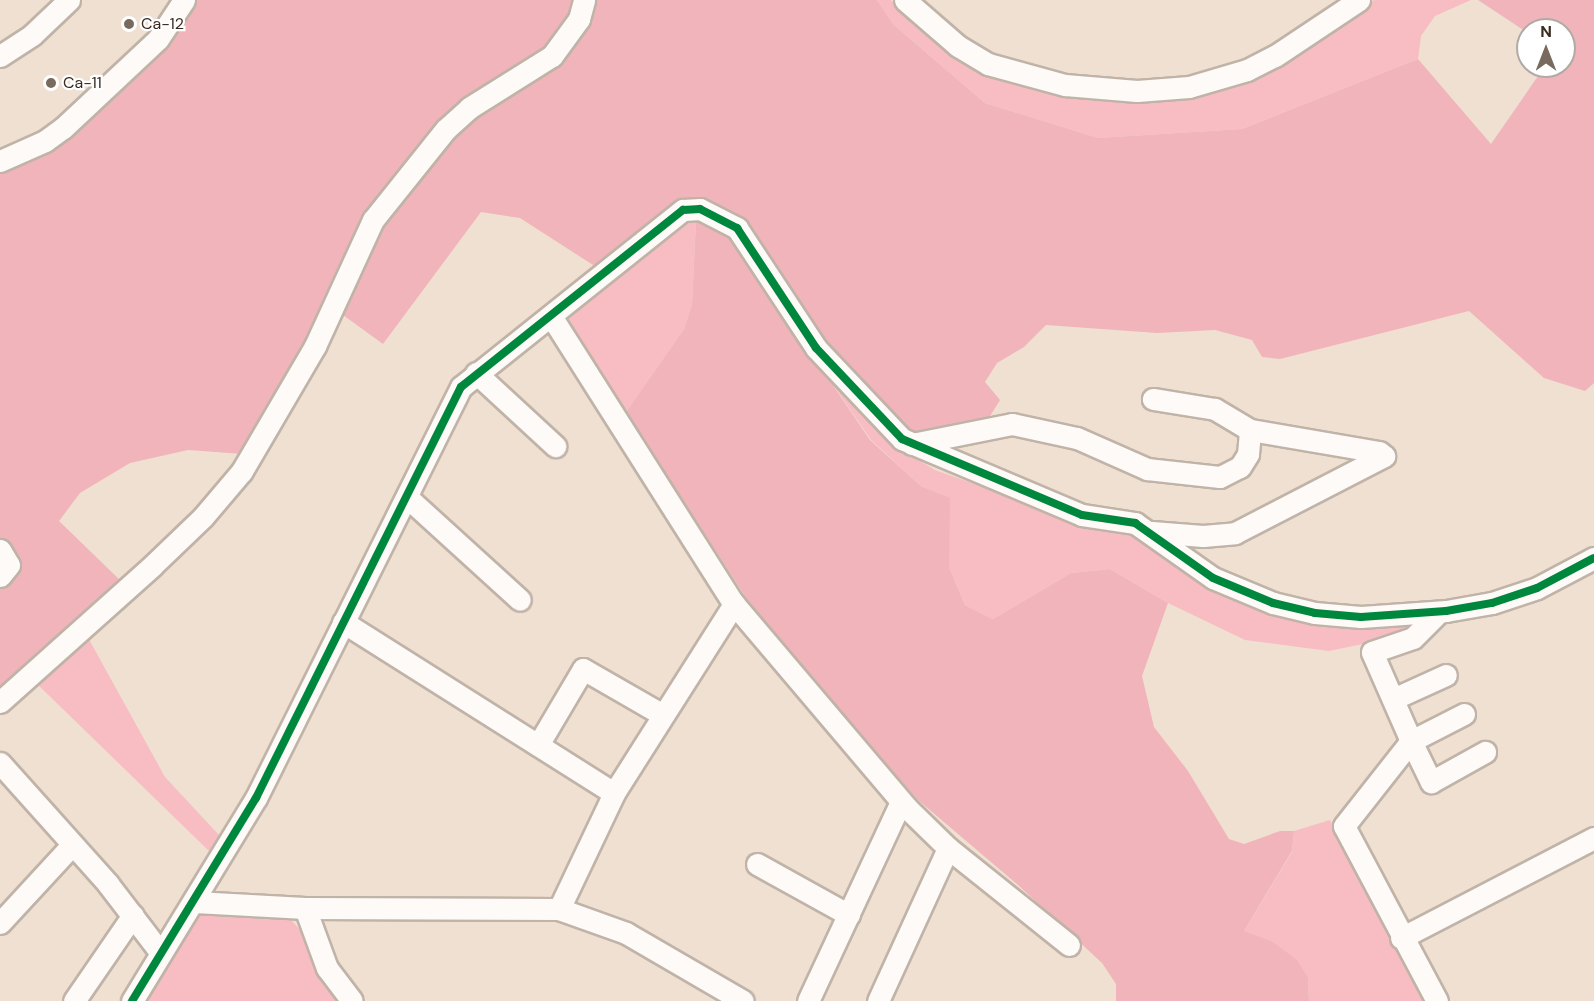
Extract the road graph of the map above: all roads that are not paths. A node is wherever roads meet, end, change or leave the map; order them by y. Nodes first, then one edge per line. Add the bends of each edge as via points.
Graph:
1 (69, 0) edge
2 (184, 0) edge
3 (584, 0) edge
4 (905, 0) edge
5 (1359, 0) edge
6 (0, 56) edge
7 (0, 161) edge
8 (551, 316) junction
9 (476, 373) junction
10 (1153, 399) dead end
11 (1250, 430) junction
12 (912, 444) junction
13 (555, 446) dead end
14 (408, 498) junction
15 (1152, 532) junction
16 (0, 550) edge
17 (1594, 558) edge
18 (0, 576) edge
19 (520, 600) dead end
20 (734, 604) junction
21 (1439, 612) junction
22 (343, 622) junction
23 (1446, 675) dead end
24 (1393, 699) junction
25 (0, 702) edge
26 (1464, 714) dead end
27 (663, 715) junction
28 (1412, 741) junction
29 (538, 745) junction
30 (1485, 752) dead end
31 (0, 763) edge
32 (614, 793) junction
33 (901, 802) junction
34 (1594, 838) edge
35 (70, 846) junction
36 (948, 848) junction
37 (757, 864) dead end
38 (195, 902) junction
39 (305, 908) junction
40 (559, 909) junction
41 (133, 915) junction
42 (849, 915) junction
43 (0, 922) edge
44 (1401, 938) junction
45 (1069, 945) dead end
46 (161, 953) junction
47 (74, 1001) edge
48 (132, 1001) edge
49 (352, 1001) edge
50 (743, 1001) edge
51 (808, 1001) edge
52 (878, 1001) edge
53 (1437, 1001) edge

1 - 6 street via 32,35
2 - 7 street via 158,39 63,128 45,141
3 - 25 street via 579,19 552,56 469,108 446,129 373,220 315,346 243,471 161,557
4 - 5 street via 958,46 988,63 1065,85 1137,91 1189,87 1247,70
8 - 9 street
8 - 12 street via 683,210 700,209 715,214 737,228 816,348 886,423
8 - 20 street
9 - 13 street
9 - 14 street via 447,411
10 - 11 street via 1215,409
11 - 12 street via 1248,454 1240,467 1220,477 1147,469 1077,438 1020,425 997,425
11 - 15 street via 1384,456 1235,533 1203,536
12 - 15 street via 1082,515 1136,523
14 - 19 street
14 - 22 street
15 - 21 street via 1213,578 1273,603 1315,613 1361,617
16 - 18 street via 9,565
17 - 21 street via 1537,588 1492,603
20 - 27 street
20 - 33 street
21 - 24 street via 1413,638 1372,652
22 - 29 street
22 - 38 street via 256,798
23 - 24 street
24 - 28 street
26 - 28 street
27 - 29 street via 583,669
27 - 32 street
28 - 30 street via 1431,782
28 - 44 street via 1344,826
29 - 32 street
31 - 35 street
32 - 40 street
33 - 36 street
33 - 42 street
34 - 44 street
35 - 41 street
35 - 43 street
36 - 45 street
36 - 52 street
37 - 42 street
38 - 39 street
38 - 46 street
39 - 40 street
39 - 49 street via 327,968
40 - 50 street via 627,933
41 - 46 street
41 - 47 street
42 - 51 street
44 - 53 street
46 - 48 street

